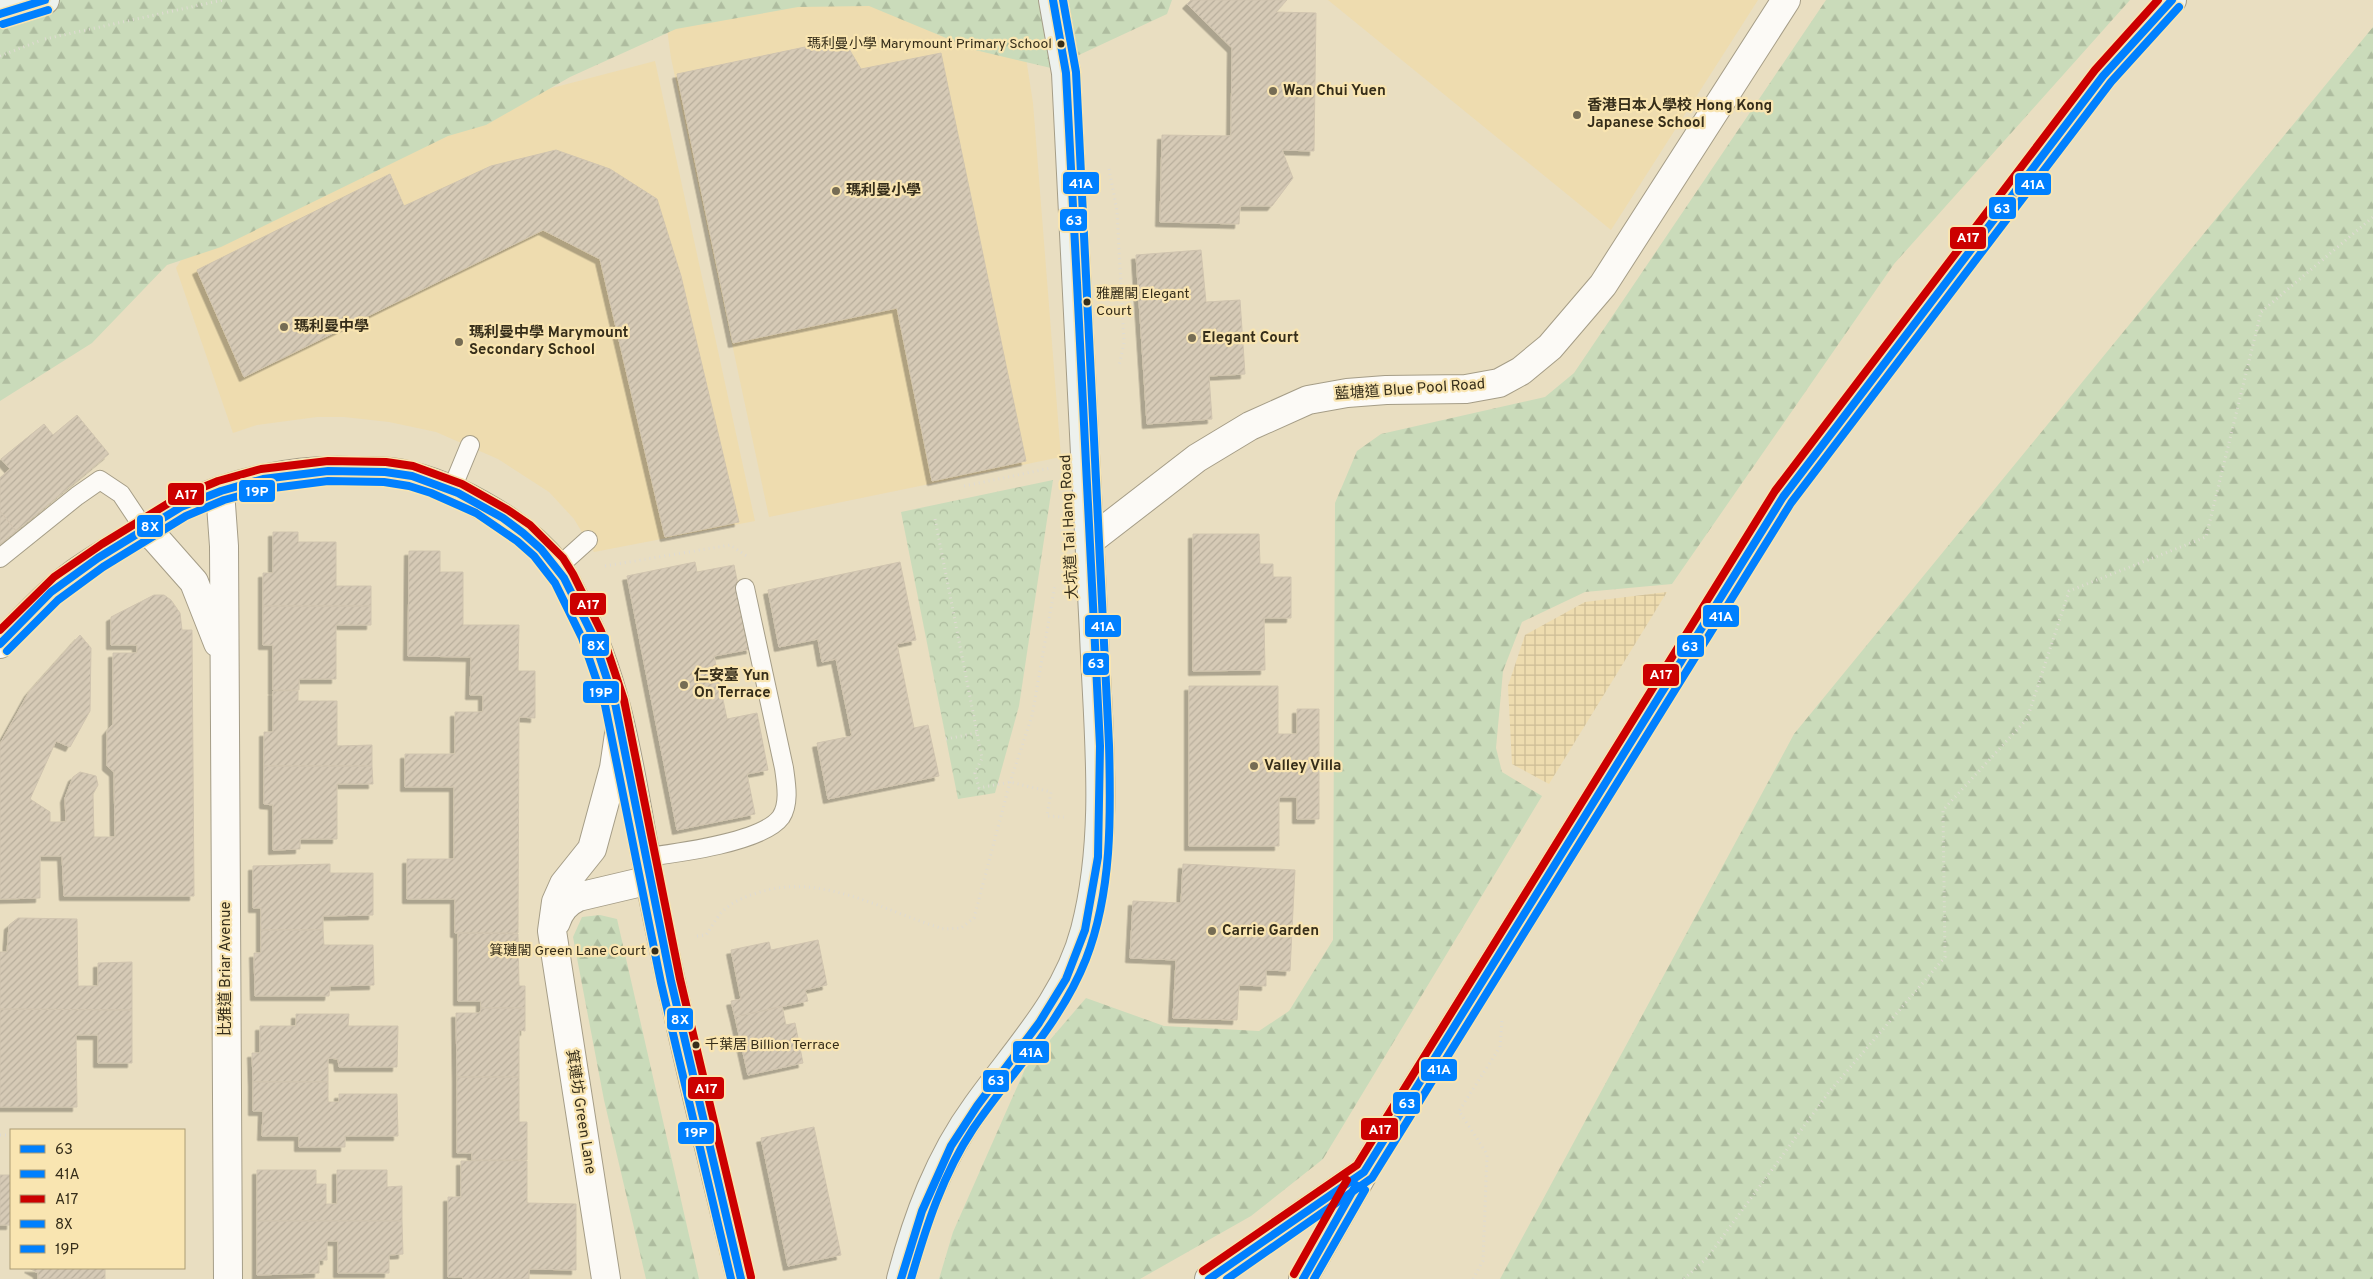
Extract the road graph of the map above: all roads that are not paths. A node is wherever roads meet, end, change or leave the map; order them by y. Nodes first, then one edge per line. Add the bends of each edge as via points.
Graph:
1 (45, 0) edge
2 (1053, 0) edge
3 (1786, 0) edge
4 (2172, 0) edge
5 (0, 14) edge
6 (470, 445) dead end
7 (220, 491) junction
8 (451, 491) junction
9 (145, 530) junction
10 (588, 540) dead end
11 (1091, 540) junction
12 (0, 558) edge
13 (558, 567) junction
14 (745, 588) dead end
15 (0, 644) edge
16 (224, 658) junction
17 (620, 723) junction
18 (648, 869) junction
19 (554, 946) junction
20 (1364, 1172) junction
21 (228, 1279) edge
22 (606, 1279) edge
23 (741, 1279) edge
24 (901, 1279) edge
25 (1209, 1279) edge
26 (1303, 1279) edge

1 - 5 main road
2 - 11 main road, 大坑道 Tai Hang Road via 1066,73
3 - 11 street, 藍塘道 Blue Pool Road via 1603,285 1550,346 1521,372 1499,383 1466,389 1386,390 1308,400 1250,426 1198,458
4 - 20 main road via 2103,76 1783,498
6 - 8 lane
7 - 8 street via 263,479 329,470 391,472
7 - 9 street via 181,507
7 - 16 street, 比雅道 Briar Avenue via 224,546
8 - 13 street via 494,512 527,534
9 - 12 lane via 121,494 100,480
9 - 15 street via 67,578
9 - 16 street, 比雅道 Briar Avenue via 194,582
10 - 13 lane
11 - 24 main road, 大坑道 Tai Hang Road via 1100,822 1094,889 1085,932 1076,959 1051,1006 955,1139 917,1222
13 - 17 street via 590,627 607,670
14 - 18 lane via 784,768 787,792 782,815 762,832
16 - 21 street, 比雅道 Briar Avenue
17 - 18 street
17 - 19 street, 箕璉坊 Green Lane via 614,768 592,849 564,884 556,902 552,931
18 - 19 street, 箕璉坊 Green Lane via 568,902 557,919
18 - 23 street
19 - 22 street, 箕璉坊 Green Lane
20 - 25 main road
20 - 26 main road

